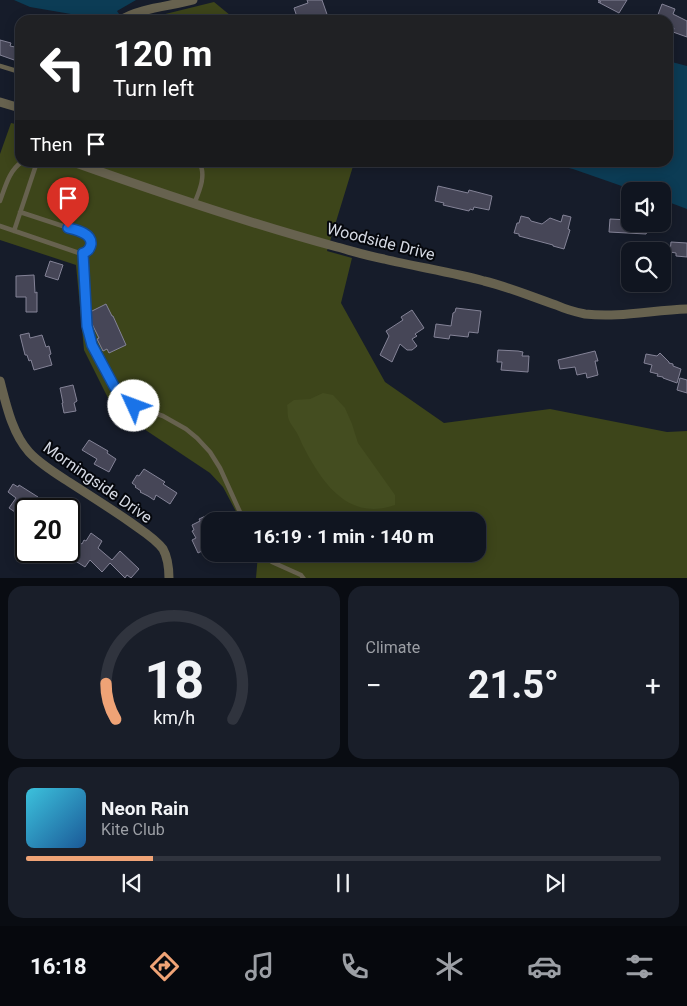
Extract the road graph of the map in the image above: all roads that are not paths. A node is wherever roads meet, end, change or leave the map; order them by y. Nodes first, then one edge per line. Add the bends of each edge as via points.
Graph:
1 (193, 0) edge
2 (133, 15) edge
3 (0, 66) edge
4 (15, 70) edge
5 (0, 102) edge
6 (15, 106) edge
7 (16, 167) edge
8 (35, 167) edge
9 (87, 167) edge
10 (202, 167) edge
11 (0, 202) edge
12 (194, 204) junction
13 (20, 212) junction
14 (0, 226) edge
15 (14, 231) junction
16 (83, 253) junction
17 (687, 309) edge
18 (0, 381) edge
19 (240, 512) edge
20 (272, 562) edge
21 (169, 578) edge
22 (304, 578) edge

1 - 2 street
3 - 4 lane
5 - 6 street
7 - 11 lane
8 - 13 lane
9 - 12 street, Woodside Drive
10 - 12 lane via 201,186
12 - 17 street, Woodside Drive via 386,260 486,281 583,314 627,315
13 - 15 lane
13 - 16 lane via 84,233 91,244
14 - 15 lane
15 - 16 lane
16 - 19 lane via 87,326 92,345 114,386 134,406 163,416 197,438 220,468
18 - 21 street, Morningside Drive via 16,431 30,452 53,472 156,542 167,558
20 - 22 lane

